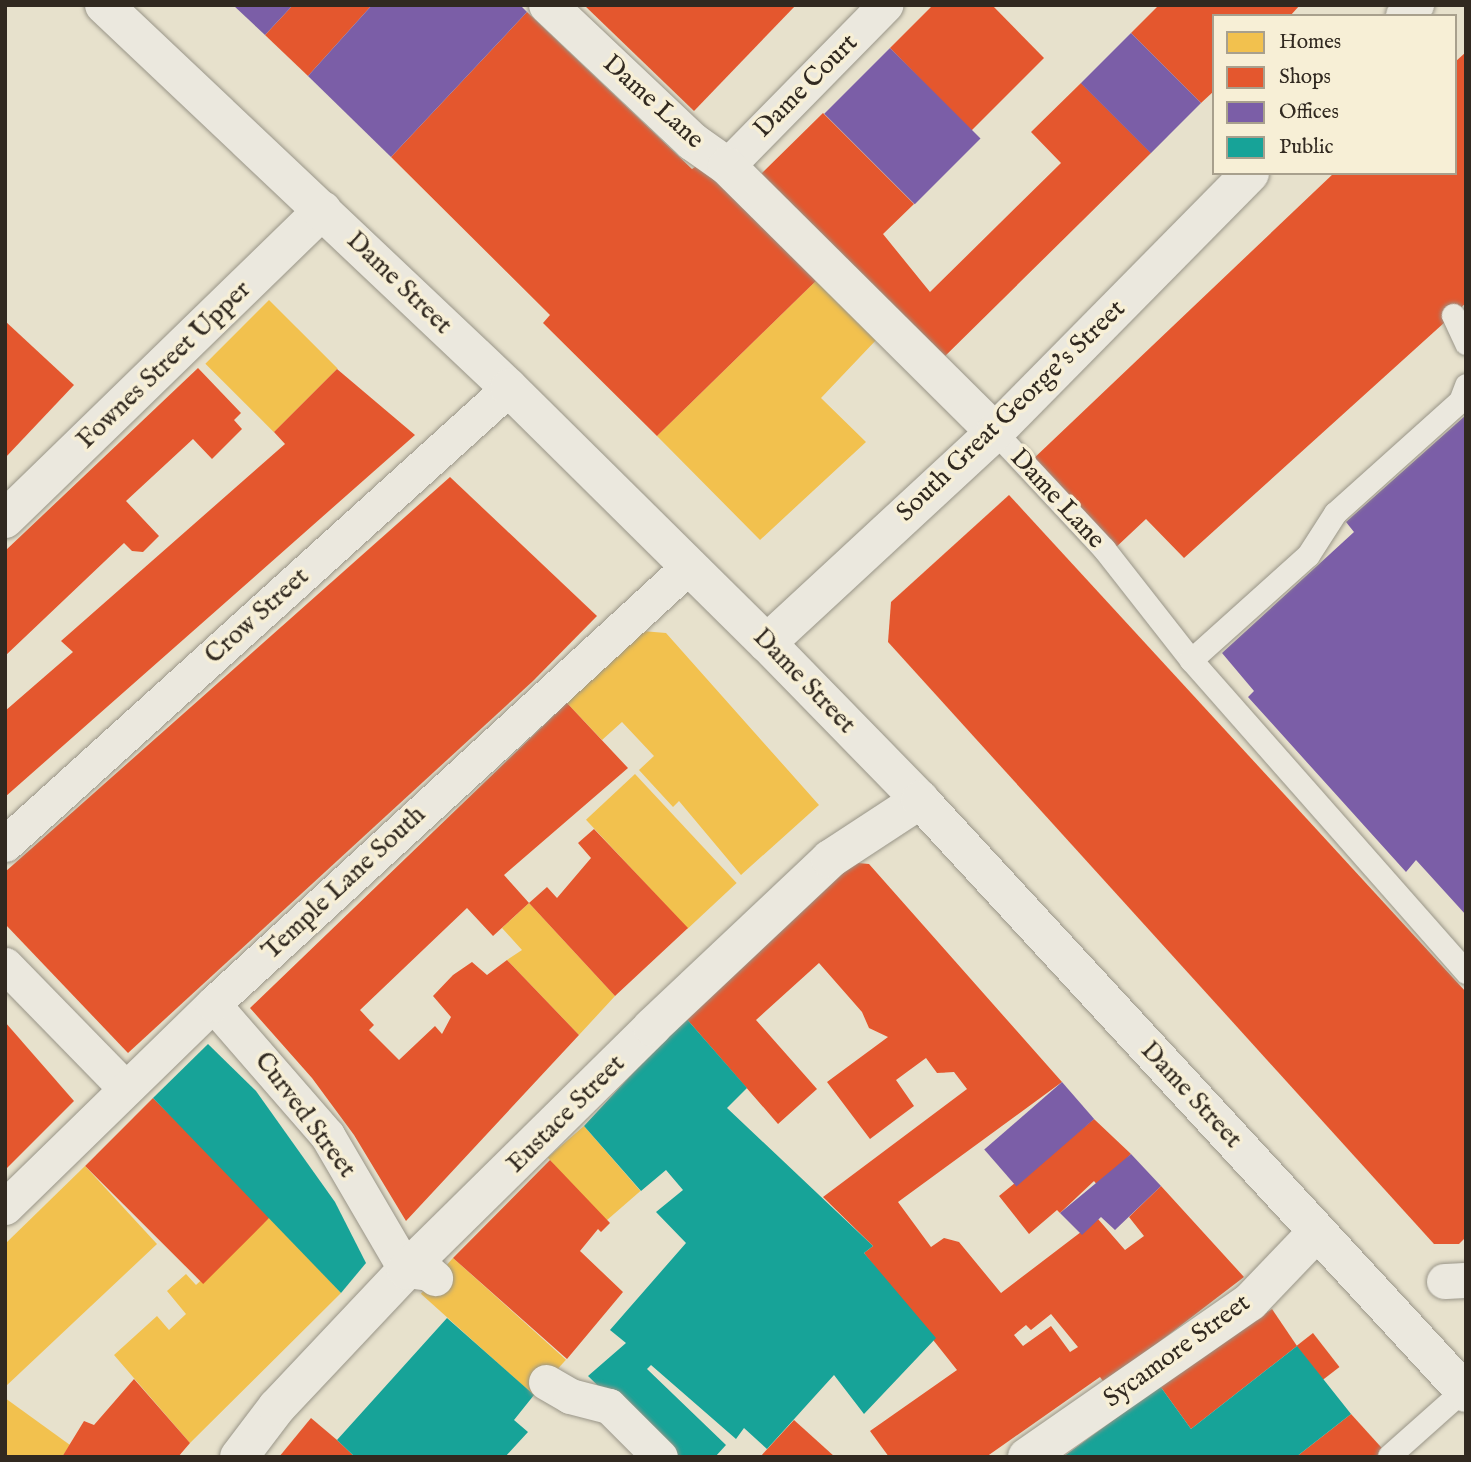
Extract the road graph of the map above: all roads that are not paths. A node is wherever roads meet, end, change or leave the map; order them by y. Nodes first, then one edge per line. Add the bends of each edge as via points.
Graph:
1 (104, 5) edge
2 (548, 5) edge
3 (885, 5) edge
4 (727, 166) junction
5 (1248, 175) edge
6 (323, 210) junction
7 (1453, 315) dead end
8 (1466, 343) edge
9 (1466, 385) edge
10 (509, 388) junction
11 (995, 432) junction
12 (5, 519) edge
13 (689, 566) junction
14 (767, 643) junction
15 (1191, 660) junction
16 (920, 800) junction
17 (5, 844) edge
18 (5, 965) edge
19 (1466, 972) edge
20 (213, 1004) junction
21 (125, 1088) junction
22 (5, 1207) edge
23 (1317, 1232) junction
24 (421, 1274) junction
25 (546, 1382) dead end
26 (1464, 1392) edge
27 (1389, 1456) edge
28 (239, 1457) edge
29 (660, 1457) edge
30 (1027, 1457) edge

1 - 6 main road, Dame Street
2 - 4 main road, Dame Lane via 693,142
3 - 4 street, Dame Court
4 - 11 main road, Dame Lane
5 - 11 main road, South Great George's Street
6 - 10 main road, Dame Street
6 - 12 main road, Fownes Street Upper
7 - 8 lane
9 - 15 lane via 1460,401 1335,513 1308,555
10 - 13 main road, Dame Street
10 - 17 street, Crow Street
11 - 14 main road, South Great George's Street
11 - 15 lane, Dame Lane via 1104,549
13 - 14 main road, Dame Street
13 - 20 street, Temple Lane South
14 - 16 main road, Dame Street
15 - 19 lane, Dame Lane
16 - 23 main road, Dame Street
16 - 24 main road, Eustace Street via 830,859
18 - 21 street
20 - 21 street, Temple Lane South
20 - 24 street, Curved Street via 327,1135
21 - 22 street, Temple Lane South
23 - 26 main road, Dame Street
23 - 30 main road, Sycamore Street via 1250,1302
24 - 28 main road, Eustace Street via 277,1407
25 - 29 street via 570,1396 609,1406
26 - 27 lane

